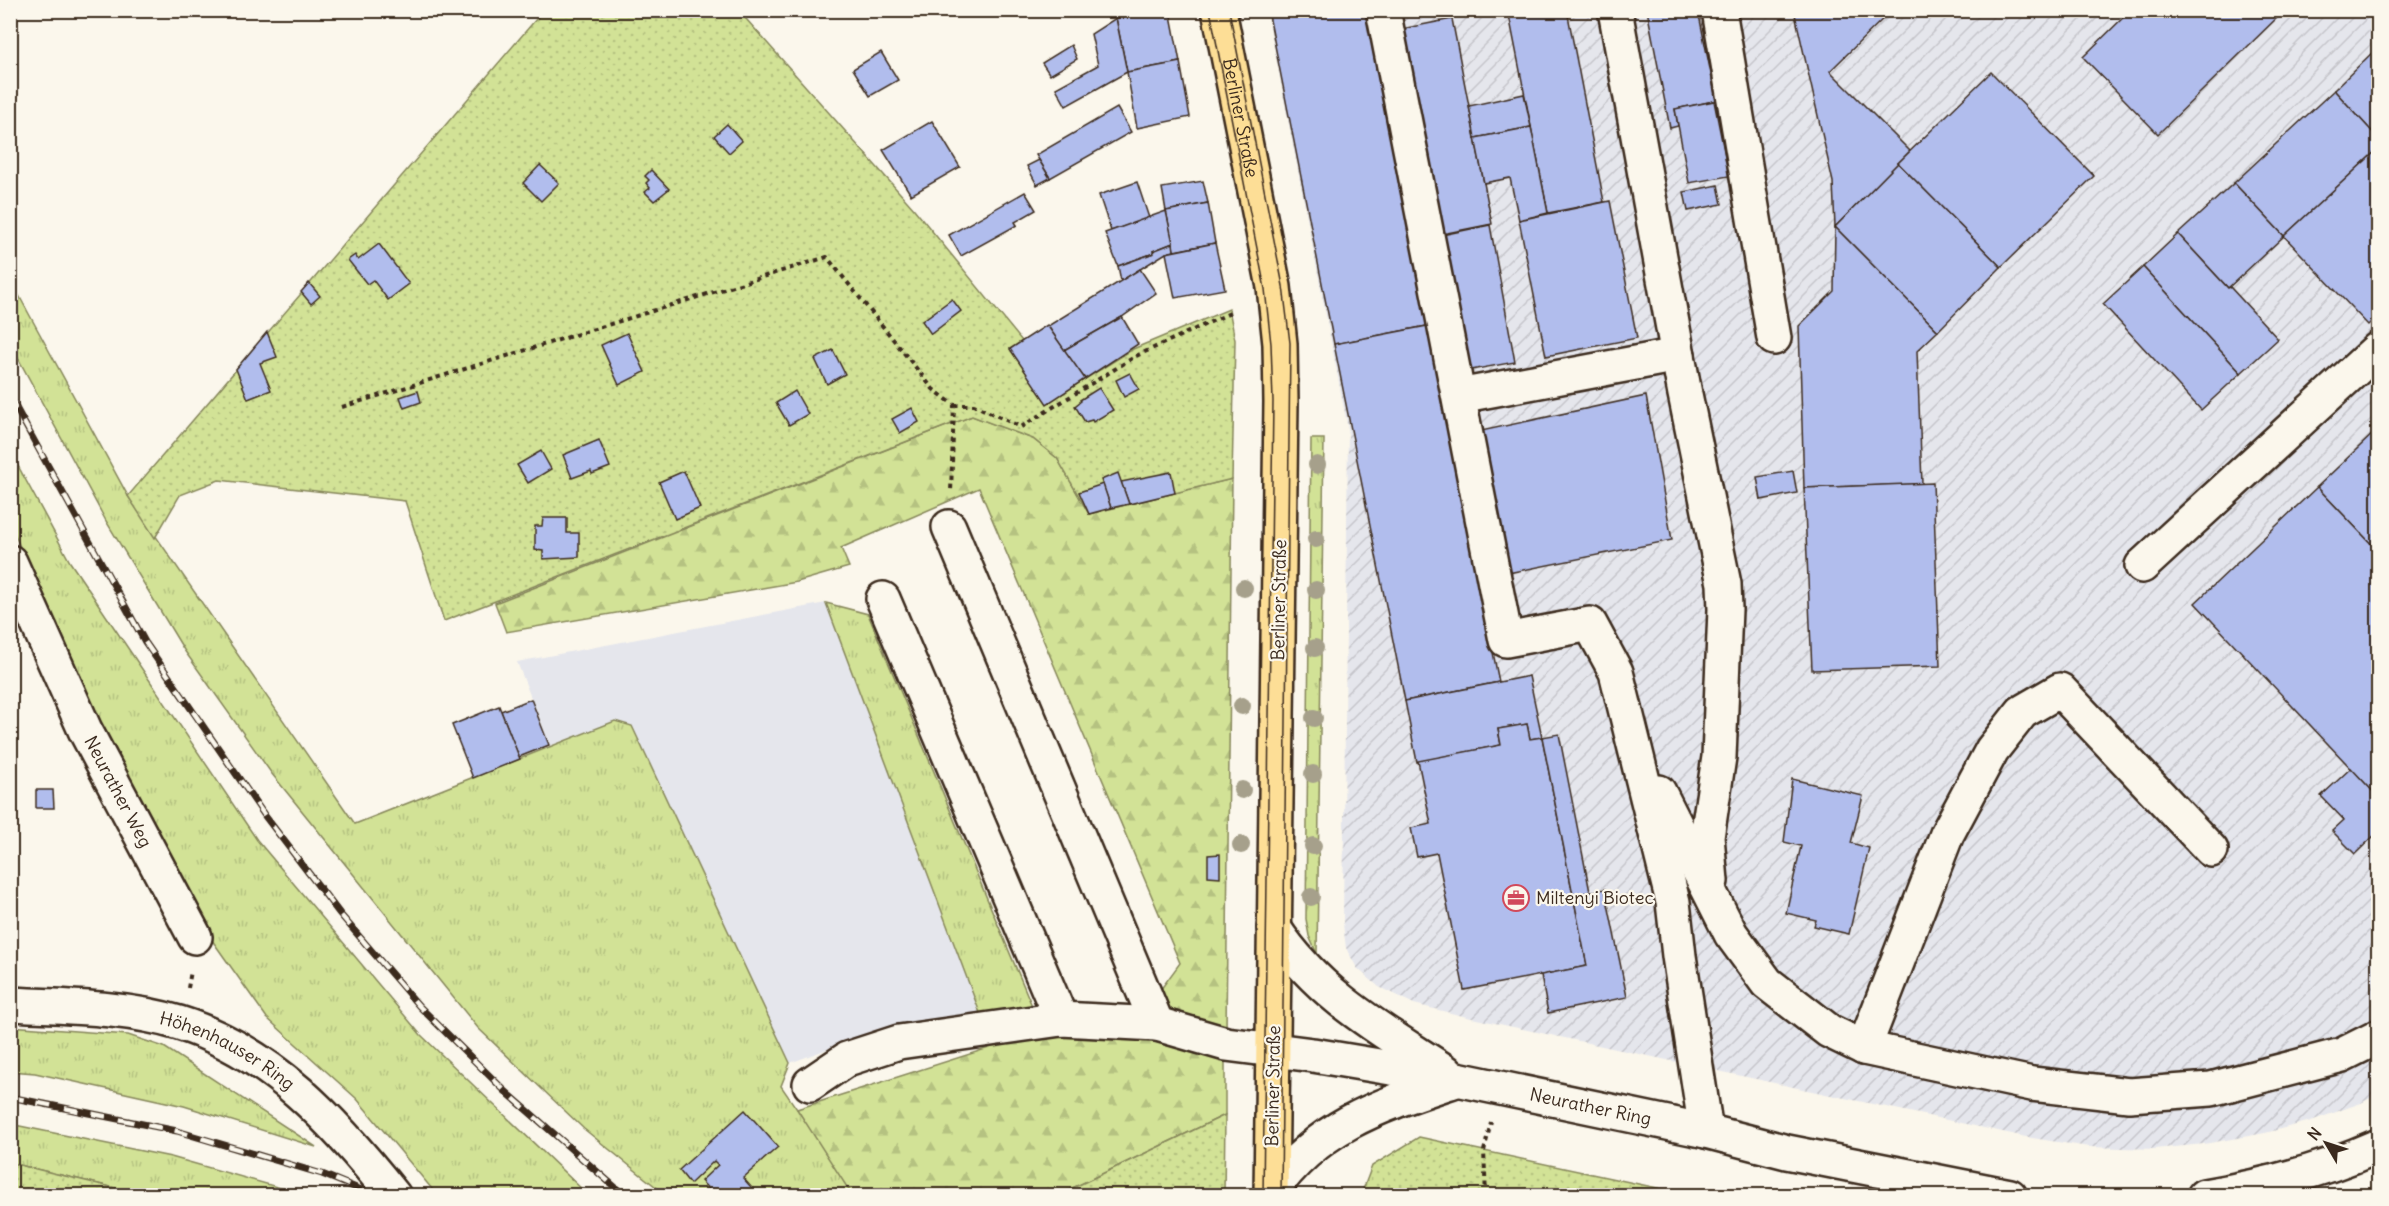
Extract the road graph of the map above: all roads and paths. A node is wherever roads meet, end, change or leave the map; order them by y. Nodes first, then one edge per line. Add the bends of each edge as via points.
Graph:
1 (1220, 10) edge
2 (1383, 10) edge
3 (1615, 10) edge
4 (1719, 10) edge
5 (1230, 313) dead end
6 (1774, 338) dead end
7 (2379, 349) edge
8 (1678, 355) junction
9 (1459, 396) junction
10 (954, 405) junction
11 (342, 407) dead end
12 (949, 527) joint
13 (10, 562) edge
14 (2142, 566) dead end
15 (883, 598) dead end
16 (1633, 738) junction
17 (2211, 850) dead end
18 (1712, 898) junction
19 (1274, 928) junction
20 (195, 937) joint
21 (10, 1004) edge
22 (1061, 1020) junction
23 (179, 1023) junction
24 (1157, 1024) junction
25 (2379, 1037) edge
26 (1864, 1048) junction
27 (1273, 1050) junction
28 (1457, 1079) junction
29 (810, 1084) dead end
30 (1499, 1088) junction
31 (1707, 1131) junction
32 (2379, 1146) edge
33 (1902, 1186) edge
34 (1271, 1194) edge
35 (394, 1196) edge
36 (1486, 1196) edge
37 (2010, 1196) edge
38 (2204, 1196) edge

1 - 19 main road, Berliner Straße via 1274,287 1280,344
2 - 9 street
3 - 8 street
4 - 6 street
5 - 10 path via 1136,356 1021,427 974,405
7 - 14 street
8 - 9 street
8 - 18 street via 1724,584 1719,756 1707,837
9 - 16 street via 1506,640 1590,624 1616,672
10 - 11 path via 933,389 827,257
10 - 12 path
12 - 24 street
13 - 20 street, Neurather Weg via 86,730
15 - 22 street
16 - 18 street
16 - 31 street via 1673,902
17 - 26 street via 2060,690 2022,712 1992,750 1947,834
18 - 26 street via 1731,934 1767,983 1828,1031
19 - 27 main road, Berliner Straße
19 - 28 street via 1307,970 1335,997
20 - 23 path
21 - 23 street, Höhenhauser Ring via 87,1008
22 - 24 street, Neurather Ring
22 - 29 street, Neurather Ring via 899,1042 847,1059
23 - 35 street, Höhenhauser Ring via 234,1046 288,1081 332,1122
24 - 27 street, Neurather Ring via 1226,1044
25 - 26 street via 2342,1056 2211,1089 2129,1095 2032,1084
27 - 28 street, Neurather Ring
27 - 34 main road, Berliner Straße
28 - 30 street, Neurather Ring
28 - 34 street via 1381,1105 1332,1131 1296,1161
30 - 31 street, Neurather Ring
30 - 36 path via 1484,1151
31 - 33 street, Neurather Ring
32 - 38 street via 2339,1164 2272,1183
33 - 37 street, Neurather Ring

